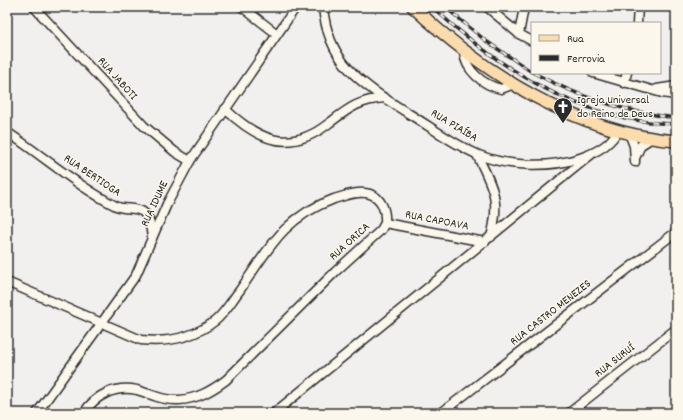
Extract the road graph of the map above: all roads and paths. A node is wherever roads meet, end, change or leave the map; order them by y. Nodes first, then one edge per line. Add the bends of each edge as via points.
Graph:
1 (34, 7) edge
2 (242, 7) edge
3 (296, 7) edge
4 (323, 7) edge
5 (413, 7) edge
6 (487, 7) edge
7 (524, 7) edge
8 (638, 7) edge
9 (637, 22) edge
10 (277, 34) junction
11 (519, 34) junction
12 (531, 40) edge
13 (596, 74) edge
14 (626, 74) edge
15 (624, 83) junction
16 (676, 86) edge
17 (652, 90) junction
18 (676, 95) edge
19 (385, 98) junction
20 (225, 109) junction
21 (624, 131) junction
22 (7, 132) edge
23 (652, 138) junction
24 (676, 141) edge
25 (593, 153) junction
26 (477, 155) junction
27 (190, 161) junction
28 (386, 223) junction
29 (676, 232) edge
30 (152, 238) junction
31 (488, 239) junction
32 (7, 282) edge
33 (102, 323) junction
34 (676, 328) edge
35 (37, 413) edge
36 (84, 413) edge
37 (274, 413) edge
38 (441, 413) edge
39 (568, 413) edge

1 - 27 street, RUA JABOTI via 144,126
2 - 10 street
3 - 10 street, RUA IDUME
4 - 19 street, RUA PIAÍBA via 324,19 337,53 352,72
5 - 21 main road via 464,52 514,84 573,114
6 - 11 street
7 - 11 street
8 - 9 street
10 - 20 street, RUA IDUME
11 - 12 street
13 - 15 street
14 - 15 street
15 - 17 street
16 - 17 street
17 - 18 street
19 - 20 street via 352,106 316,133 284,141 269,139 253,132
19 - 26 street, RUA PIAÍBA
20 - 27 street, RUA IDUME
21 - 23 main road
21 - 23 street via 636,159 641,145
21 - 25 street, RUA PIAÍBA
22 - 30 street, RUA BERTIOGA via 116,207 144,212
23 - 24 main road
25 - 26 street, RUA PIAÍBA via 570,161 536,164
25 - 31 street
26 - 31 street via 493,188 496,205 496,219
27 - 30 street, RUA IDUME
28 - 31 street, RUA CAPOAVA
28 - 33 street, RUA ORICA via 383,206 369,193 344,196 320,204 285,227 217,319 189,336 158,342 141,340
28 - 36 street, RUA ORICA via 240,368 211,391 194,398 178,400 123,389 98,397
29 - 38 street, RUA CASTRO MENEZES
30 - 33 street, RUA IDUME via 136,275
31 - 37 street
32 - 33 street, RUA ORICA
33 - 35 street, RUA IDUME
34 - 39 street, RUA SURUÍ

